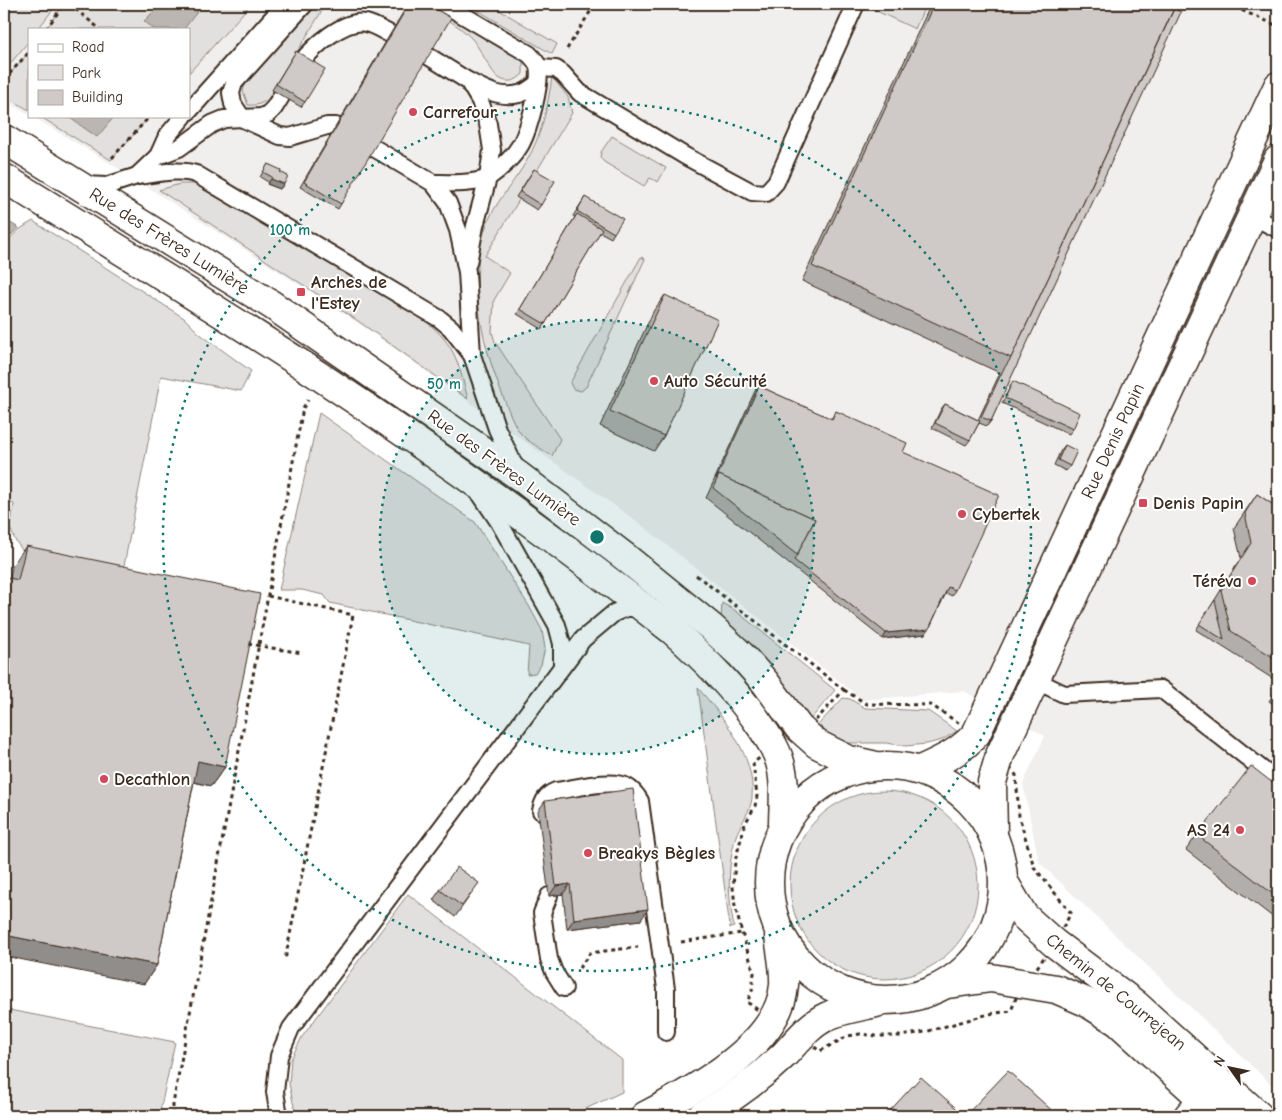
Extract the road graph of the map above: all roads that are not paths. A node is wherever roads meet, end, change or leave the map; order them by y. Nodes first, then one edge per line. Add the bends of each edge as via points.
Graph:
1 (285, 4) edge
2 (305, 4) edge
3 (444, 4) edge
4 (856, 4) edge
5 (390, 34) edge
6 (428, 56) edge
7 (301, 62) edge
8 (538, 76) junction
9 (468, 81) junction
10 (1278, 86) edge
11 (282, 95) edge
12 (190, 110) edge
13 (182, 118) edge
14 (243, 119) junction
15 (336, 126) edge
16 (4, 139) edge
17 (374, 148) edge
18 (158, 156) junction
19 (1278, 160) edge
20 (137, 176) junction
21 (4, 178) edge
22 (488, 178) junction
23 (433, 183) junction
24 (78, 185) junction
25 (1252, 216) junction
26 (1278, 229) edge
27 (467, 272) junction
28 (472, 355) junction
29 (518, 476) junction
30 (469, 478) junction
31 (644, 608) junction
32 (562, 666) junction
33 (1035, 680) junction
34 (872, 765) junction
35 (920, 770) junction
36 (1278, 782) edge
37 (540, 811) dead end
38 (783, 826) junction
39 (993, 834) junction
40 (1004, 882) junction
41 (549, 896) dead end
42 (778, 932) junction
43 (946, 984) junction
44 (564, 988) dead end
45 (882, 1001) junction
46 (666, 1032) dead end
47 (1204, 1111) edge
48 (278, 1116) edge
49 (645, 1116) edge
50 (702, 1116) edge
51 (1259, 1116) edge

1 - 12 lane
2 - 14 lane via 234,83 231,93 233,104
3 - 8 lane via 529,54 536,60
4 - 8 lane via 776,182 766,193 752,192 685,156 580,93 556,69
5 - 7 lane via 364,22 347,26
6 - 9 lane
8 - 9 lane via 520,94 502,96
8 - 22 lane via 535,104 521,145
9 - 22 lane via 488,124 492,150
10 - 35 main road, Rue Denis Papin via 976,734 966,746
11 - 14 lane via 268,114
13 - 18 lane via 167,136
14 - 15 lane via 280,136 290,137
14 - 18 lane via 224,119 212,124 179,148
16 - 24 main road, Rue des Frères Lumière
17 - 23 lane
18 - 20 lane
19 - 25 main road, Rue Denis Papin
20 - 24 lane via 106,186
20 - 28 lane via 188,171 196,174 440,319
21 - 30 main road, Rue des Frères Lumière via 325,380
22 - 23 lane
22 - 27 lane
23 - 27 lane via 448,203
24 - 29 main road, Rue des Frères Lumière via 272,304
25 - 26 lane
25 - 33 main road, Rue Denis Papin
27 - 28 lane
28 - 29 lane via 497,429
29 - 34 main road, Rue des Frères Lumière via 626,557 711,627 741,655 799,728 817,744 849,760
30 - 31 main road, Rue des Frères Lumière
30 - 32 lane via 499,522 557,624 562,644
31 - 32 lane via 626,608 614,613 583,639
31 - 38 main road, Rue des Frères Lumière via 721,676 746,704 774,747 784,782
32 - 48 lane via 291,1028 279,1056 275,1092
33 - 36 lane via 1064,694 1161,689
33 - 39 main road, Rue Denis Papin via 1000,755 992,782
34 - 35 main road, Rue des Frères Lumière
34 - 38 main road via 830,780 803,800
35 - 39 main road via 950,784 975,806
37 - 46 lane via 543,801 556,791 614,783 635,792 640,802 666,989
38 - 42 main road via 770,860 769,897
39 - 40 main road via 1001,857
40 - 43 main road via 1000,912 988,940 970,965
40 - 51 main road, Chemin de Courrejean via 1024,916 1054,943 1135,1004
41 - 44 lane via 542,913 549,959
42 - 45 main road via 796,960 820,982 850,996
42 - 49 main road via 784,985 772,1020 760,1037 746,1052 706,1082
43 - 45 main road via 915,997
43 - 47 main road, Chemin de Courrejean via 991,978 1056,989 1086,1002 1118,1022
45 - 50 main road via 829,1015 813,1025 764,1072 722,1105

